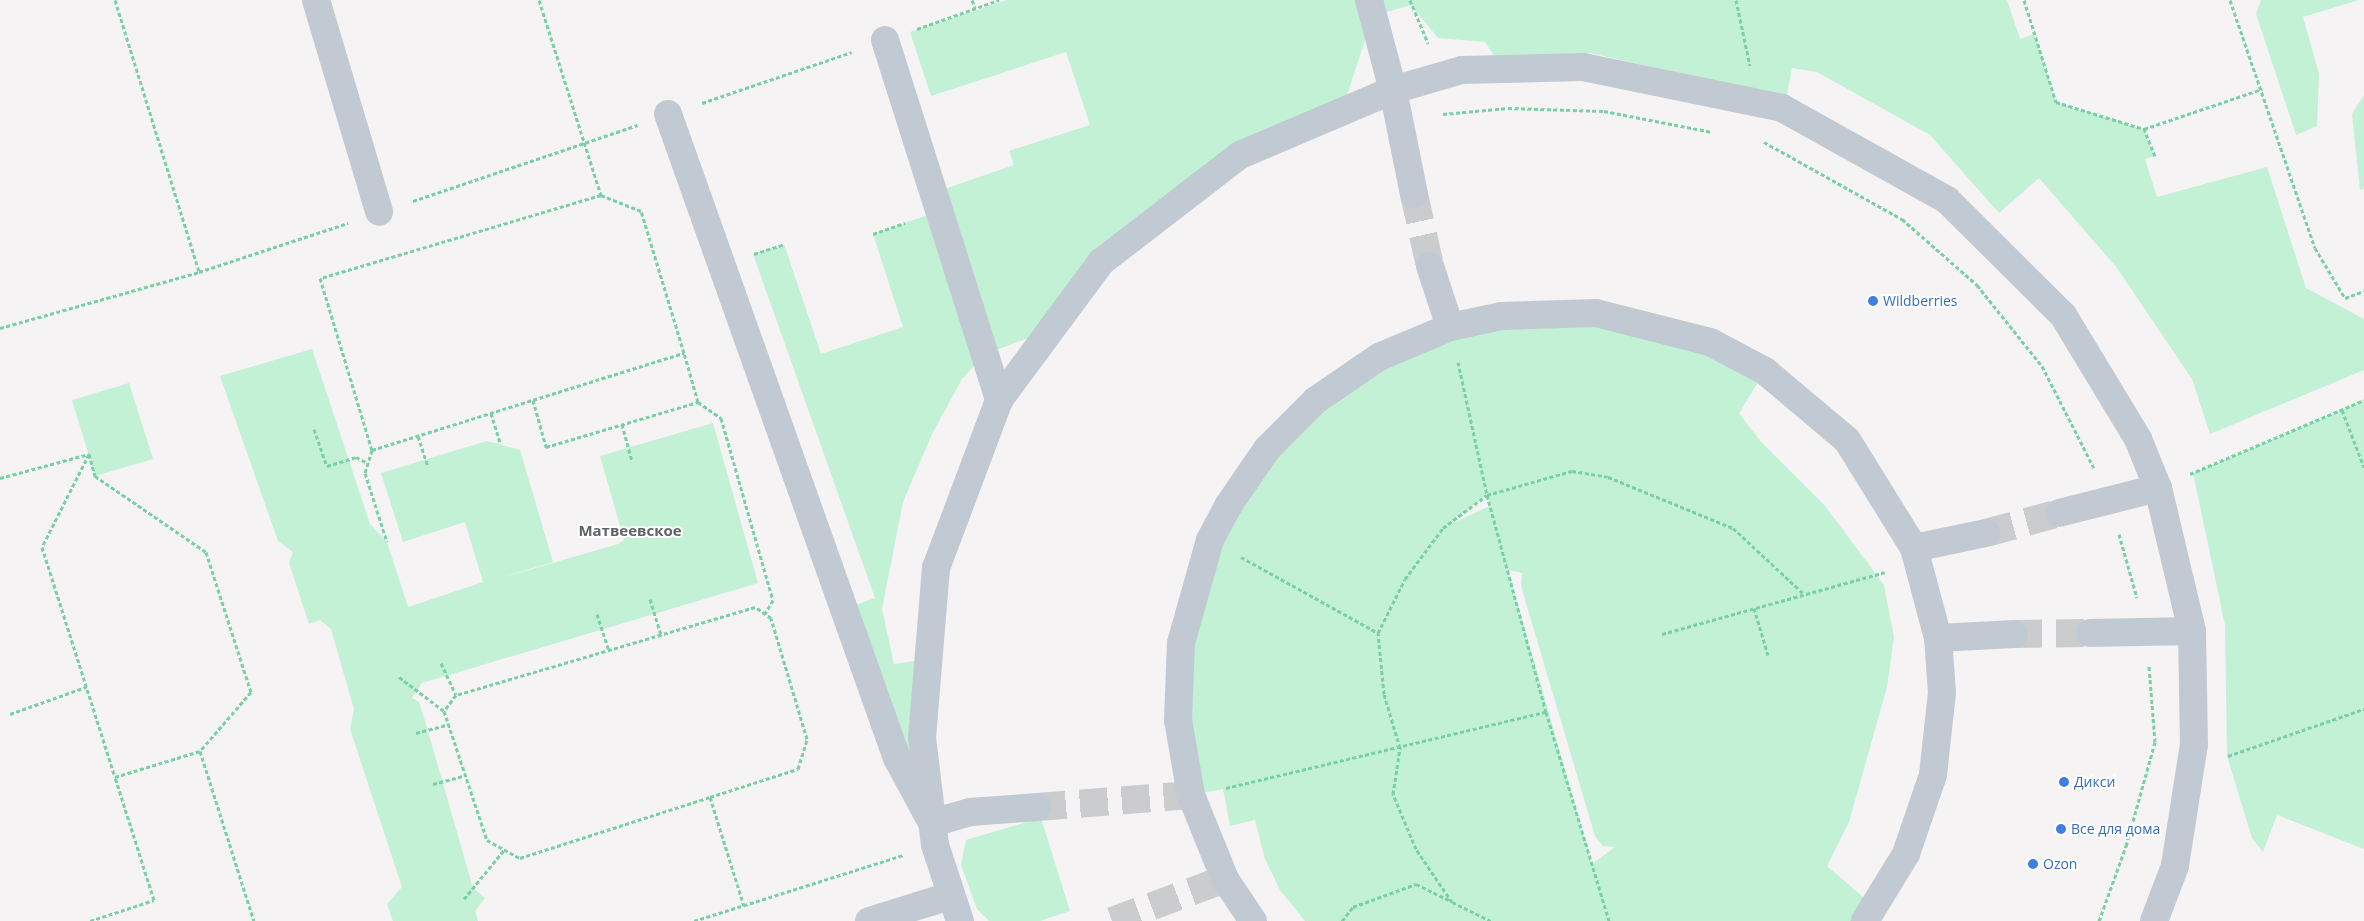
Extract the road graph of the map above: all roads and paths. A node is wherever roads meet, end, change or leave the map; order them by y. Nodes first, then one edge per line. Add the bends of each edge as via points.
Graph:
1 (115, 0) edge
2 (316, 0) edge
3 (539, 0) edge
4 (972, 0) edge
5 (999, 0) edge
6 (1369, 0) edge
7 (1410, 0) edge
8 (1736, 0) edge
9 (2024, 0) edge
10 (2230, 0) edge
11 (1411, 5) dead end
12 (975, 7) junction
13 (885, 40) junction
14 (2262, 89) junction
15 (1393, 90) junction
16 (1747, 101) junction
17 (668, 114) junction
18 (1399, 118) junction
19 (2144, 129) junction
20 (1717, 133) dead end
21 (1755, 140) dead end
22 (583, 144) junction
23 (2155, 156) dead end
24 (1414, 194) tunnel mouth
25 (601, 195) junction
26 (379, 212) junction
27 (1430, 266) tunnel mouth
28 (199, 272) junction
29 (2364, 291) edge
30 (1450, 327) junction
31 (0, 328) edge
32 (684, 353) junction
33 (533, 400) junction
34 (999, 400) junction
35 (2364, 400) edge
36 (698, 402) junction
37 (2342, 410) junction
38 (491, 413) junction
39 (622, 424) junction
40 (314, 430) dead end
41 (418, 436) junction
42 (500, 442) dead end
43 (372, 450) junction
44 (89, 454) junction
45 (632, 462) dead end
46 (368, 463) junction
47 (428, 466) dead end
48 (2364, 467) edge
49 (0, 478) edge
50 (2158, 488) junction
51 (1487, 495) junction
52 (2110, 500) junction
53 (2059, 512) tunnel mouth
54 (1986, 532) tunnel mouth
55 (1210, 540) junction
56 (387, 542) dead end
57 (1916, 555) junction
58 (1804, 594) junction
59 (650, 599) dead end
60 (1754, 608) junction
61 (598, 614) dead end
62 (765, 614) junction
63 (2192, 631) junction
64 (2146, 632) junction
65 (1378, 633) junction
66 (2090, 633) tunnel mouth
67 (1662, 634) dead end
68 (2014, 634) tunnel mouth
69 (661, 635) junction
70 (1938, 638) junction
71 (609, 650) junction
72 (1768, 655) dead end
73 (441, 663) dead end
74 (399, 677) dead end
75 (86, 687) junction
76 (456, 696) junction
77 (2364, 709) edge
78 (444, 711) junction
79 (1546, 712) junction
80 (10, 714) dead end
81 (449, 724) junction
82 (416, 733) dead end
83 (2155, 742) junction
84 (2194, 744) junction
85 (1400, 748) junction
86 (200, 751) junction
87 (466, 775) junction
88 (115, 777) junction
89 (433, 784) dead end
90 (1191, 795) junction
91 (710, 797) junction
92 (1038, 806) tunnel mouth
93 (933, 834) junction
94 (504, 850) junction
95 (464, 899) dead end
96 (1452, 902) junction
97 (744, 906) junction
98 (955, 909) edge
99 (90, 921) edge
100 (254, 921) edge
101 (694, 921) edge
102 (869, 921) edge
103 (1253, 921) edge
104 (1342, 921) edge
105 (1491, 921) edge
106 (1609, 921) edge
107 (1866, 921) edge
108 (2099, 921) edge
109 (2154, 921) edge

1 - 28 path
2 - 26 lane
3 - 22 path
4 - 12 path
5 - 12 path
6 - 15 lane
7 - 11 path
8 - 16 path via 1750,57
9 - 19 path via 2056,102
10 - 14 path
12 - 13 path
13 - 17 path
13 - 34 lane
14 - 19 path
14 - 29 path via 2315,248 2345,298
15 - 16 lane via 1462,70 1583,67
15 - 18 lane
15 - 34 lane via 1240,154 1102,262
16 - 50 lane via 1782,108 1948,200 2063,315 2138,440
17 - 22 path
17 - 93 lane via 897,758
18 - 20 path via 1508,108 1604,111
18 - 24 lane
19 - 23 path
21 - 52 path via 1902,219 1977,285 2042,366
22 - 25 path
22 - 26 path
25 - 32 path via 641,211
25 - 43 path via 320,278
26 - 28 path
27 - 30 lane
28 - 31 path
30 - 51 path
30 - 55 lane via 1379,357 1316,400 1267,449 1228,506
30 - 57 lane via 1502,316 1596,313 1710,342 1765,370 1847,440
32 - 33 path
32 - 36 path
33 - 38 path
33 - 39 path via 546,447
34 - 93 lane via 936,568 922,738
35 - 37 path
36 - 39 path
36 - 62 path via 721,418 773,600
37 - 48 path
37 - 50 path
38 - 41 path
38 - 42 path
39 - 45 path
40 - 46 path via 327,466 356,457
41 - 43 path
41 - 47 path
43 - 46 path
44 - 49 path
44 - 75 path via 42,547
44 - 86 path via 95,476 206,552 251,692
46 - 56 path via 365,474
50 - 52 lane
50 - 63 lane
51 - 58 path via 1572,471 1608,477 1732,528
51 - 65 path via 1443,528 1404,579
51 - 79 path
52 - 53 lane
52 - 64 path
54 - 57 lane
55 - 65 path
55 - 90 lane via 1181,643 1178,720
57 - 58 path
57 - 70 lane
58 - 60 path
59 - 69 path
60 - 67 path
60 - 72 path
61 - 71 path
62 - 69 path via 755,607
62 - 91 path via 771,618 806,739 798,769
63 - 64 lane
63 - 84 lane
64 - 66 lane
64 - 83 path
65 - 85 path via 1384,694
68 - 70 lane
69 - 71 path
70 - 107 lane via 1942,692 1933,775 1906,854
71 - 76 path
73 - 76 path
74 - 78 path
75 - 80 path
75 - 88 path
76 - 78 path
77 - 84 path via 2227,756
78 - 81 path
79 - 85 path
79 - 106 path
81 - 82 path
81 - 87 path
83 - 84 path
83 - 108 path via 2126,846
84 - 109 lane via 2175,866
85 - 90 path
85 - 96 path via 1393,794 1416,849
86 - 88 path
86 - 100 path
87 - 89 path
87 - 94 path via 487,840
88 - 99 path via 154,900
90 - 103 lane via 1225,879
91 - 94 path via 520,858
91 - 97 path
92 - 93 lane via 970,812
93 - 97 path
93 - 98 lane
94 - 95 path
96 - 104 path via 1416,884 1354,907
96 - 105 path
97 - 101 path
98 - 102 lane

